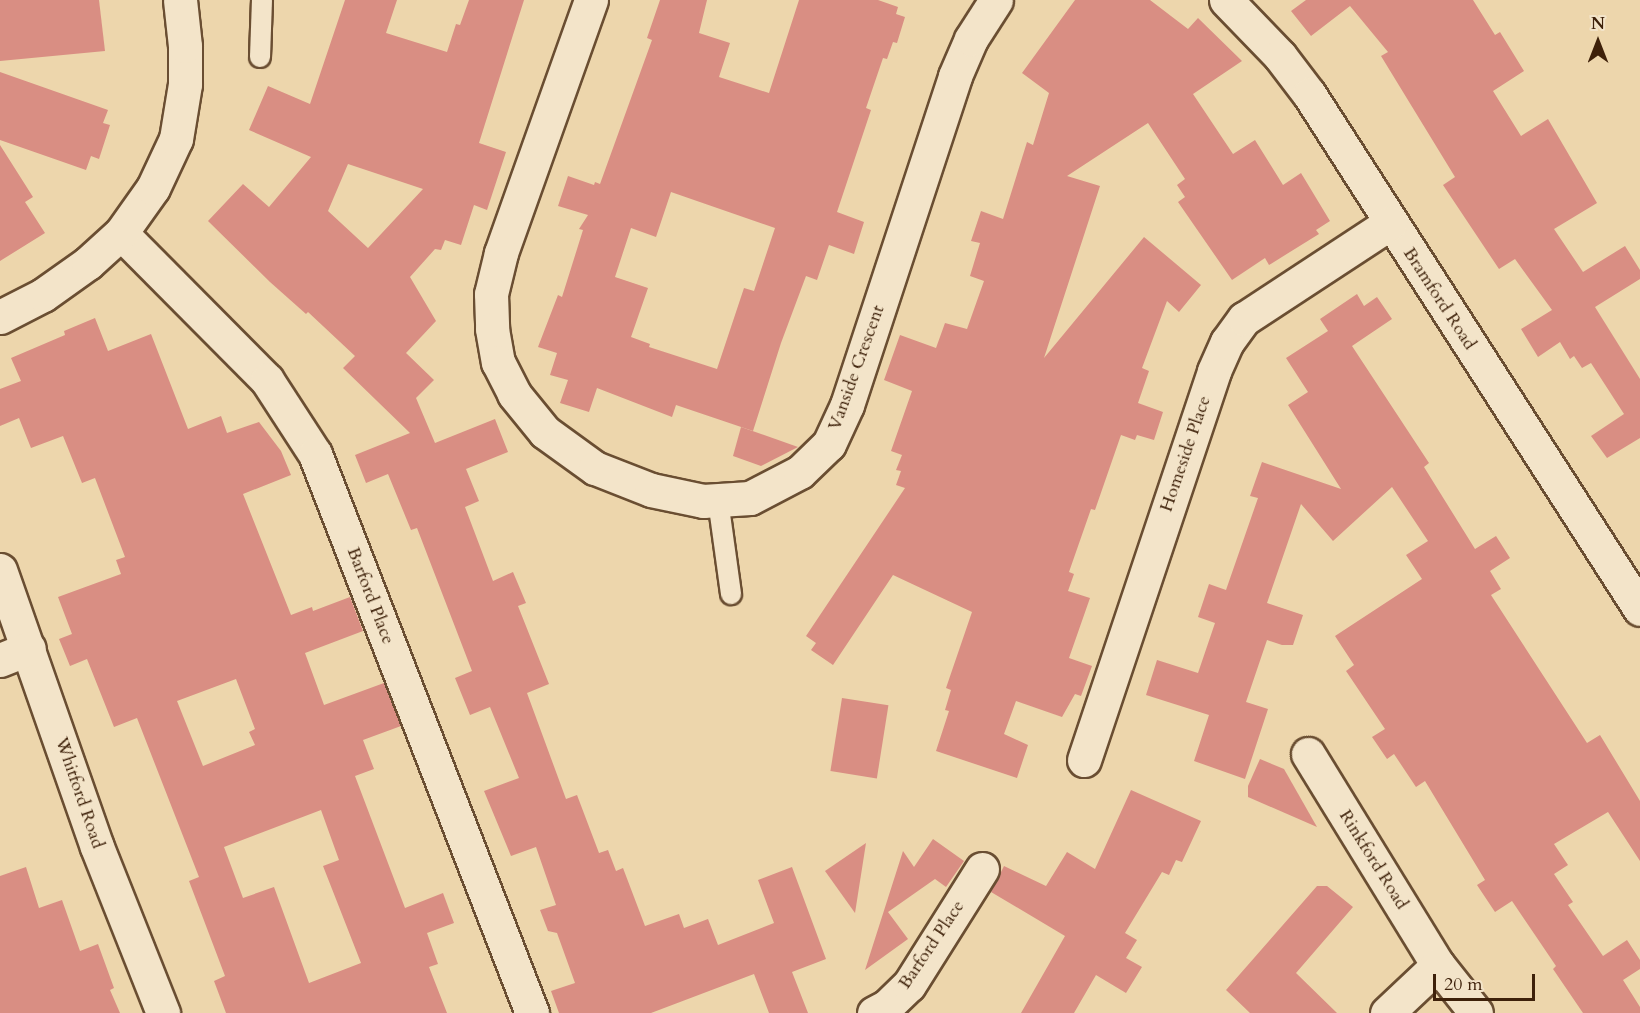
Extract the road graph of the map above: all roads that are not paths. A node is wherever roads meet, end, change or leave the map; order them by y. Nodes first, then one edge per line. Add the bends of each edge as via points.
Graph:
1 (180, 0) edge
2 (262, 0) edge
3 (591, 0) edge
4 (996, 0) edge
5 (1226, 0) edge
6 (260, 57) dead end
7 (1390, 223) junction
8 (121, 233) junction
9 (0, 317) edge
10 (718, 500) junction
11 (0, 570) edge
12 (731, 594) dead end
13 (1640, 609) edge
14 (15, 654) edge
15 (1308, 754) dead end
16 (1083, 760) dead end
17 (982, 869) dead end
18 (1438, 965) junction
19 (163, 1013) edge
20 (532, 1013) edge
21 (874, 1013) edge
22 (1388, 1013) edge
23 (1476, 1013) edge

1 - 8 street via 185,84 176,140 153,188
2 - 6 lane
3 - 10 street, Vanside Crescent via 501,252 491,294 498,362 514,394 545,432 596,468 651,490 703,501
4 - 10 street, Vanside Crescent via 970,39 955,76 847,405 829,444 800,472 750,498
5 - 7 street, Bramford Road via 1280,56 1309,94
7 - 13 street, Bramford Road
7 - 16 street, Homeside Place via 1244,319 1227,342
8 - 9 street via 43,295
8 - 20 street, Barford Place via 267,380 315,454
10 - 12 lane
11 - 14 street, Whitford Road
14 - 19 street, Whitford Road
15 - 18 street, Rinkford Road
17 - 21 street, Barford Place via 909,985
18 - 22 street
18 - 23 street, Rinkford Road

